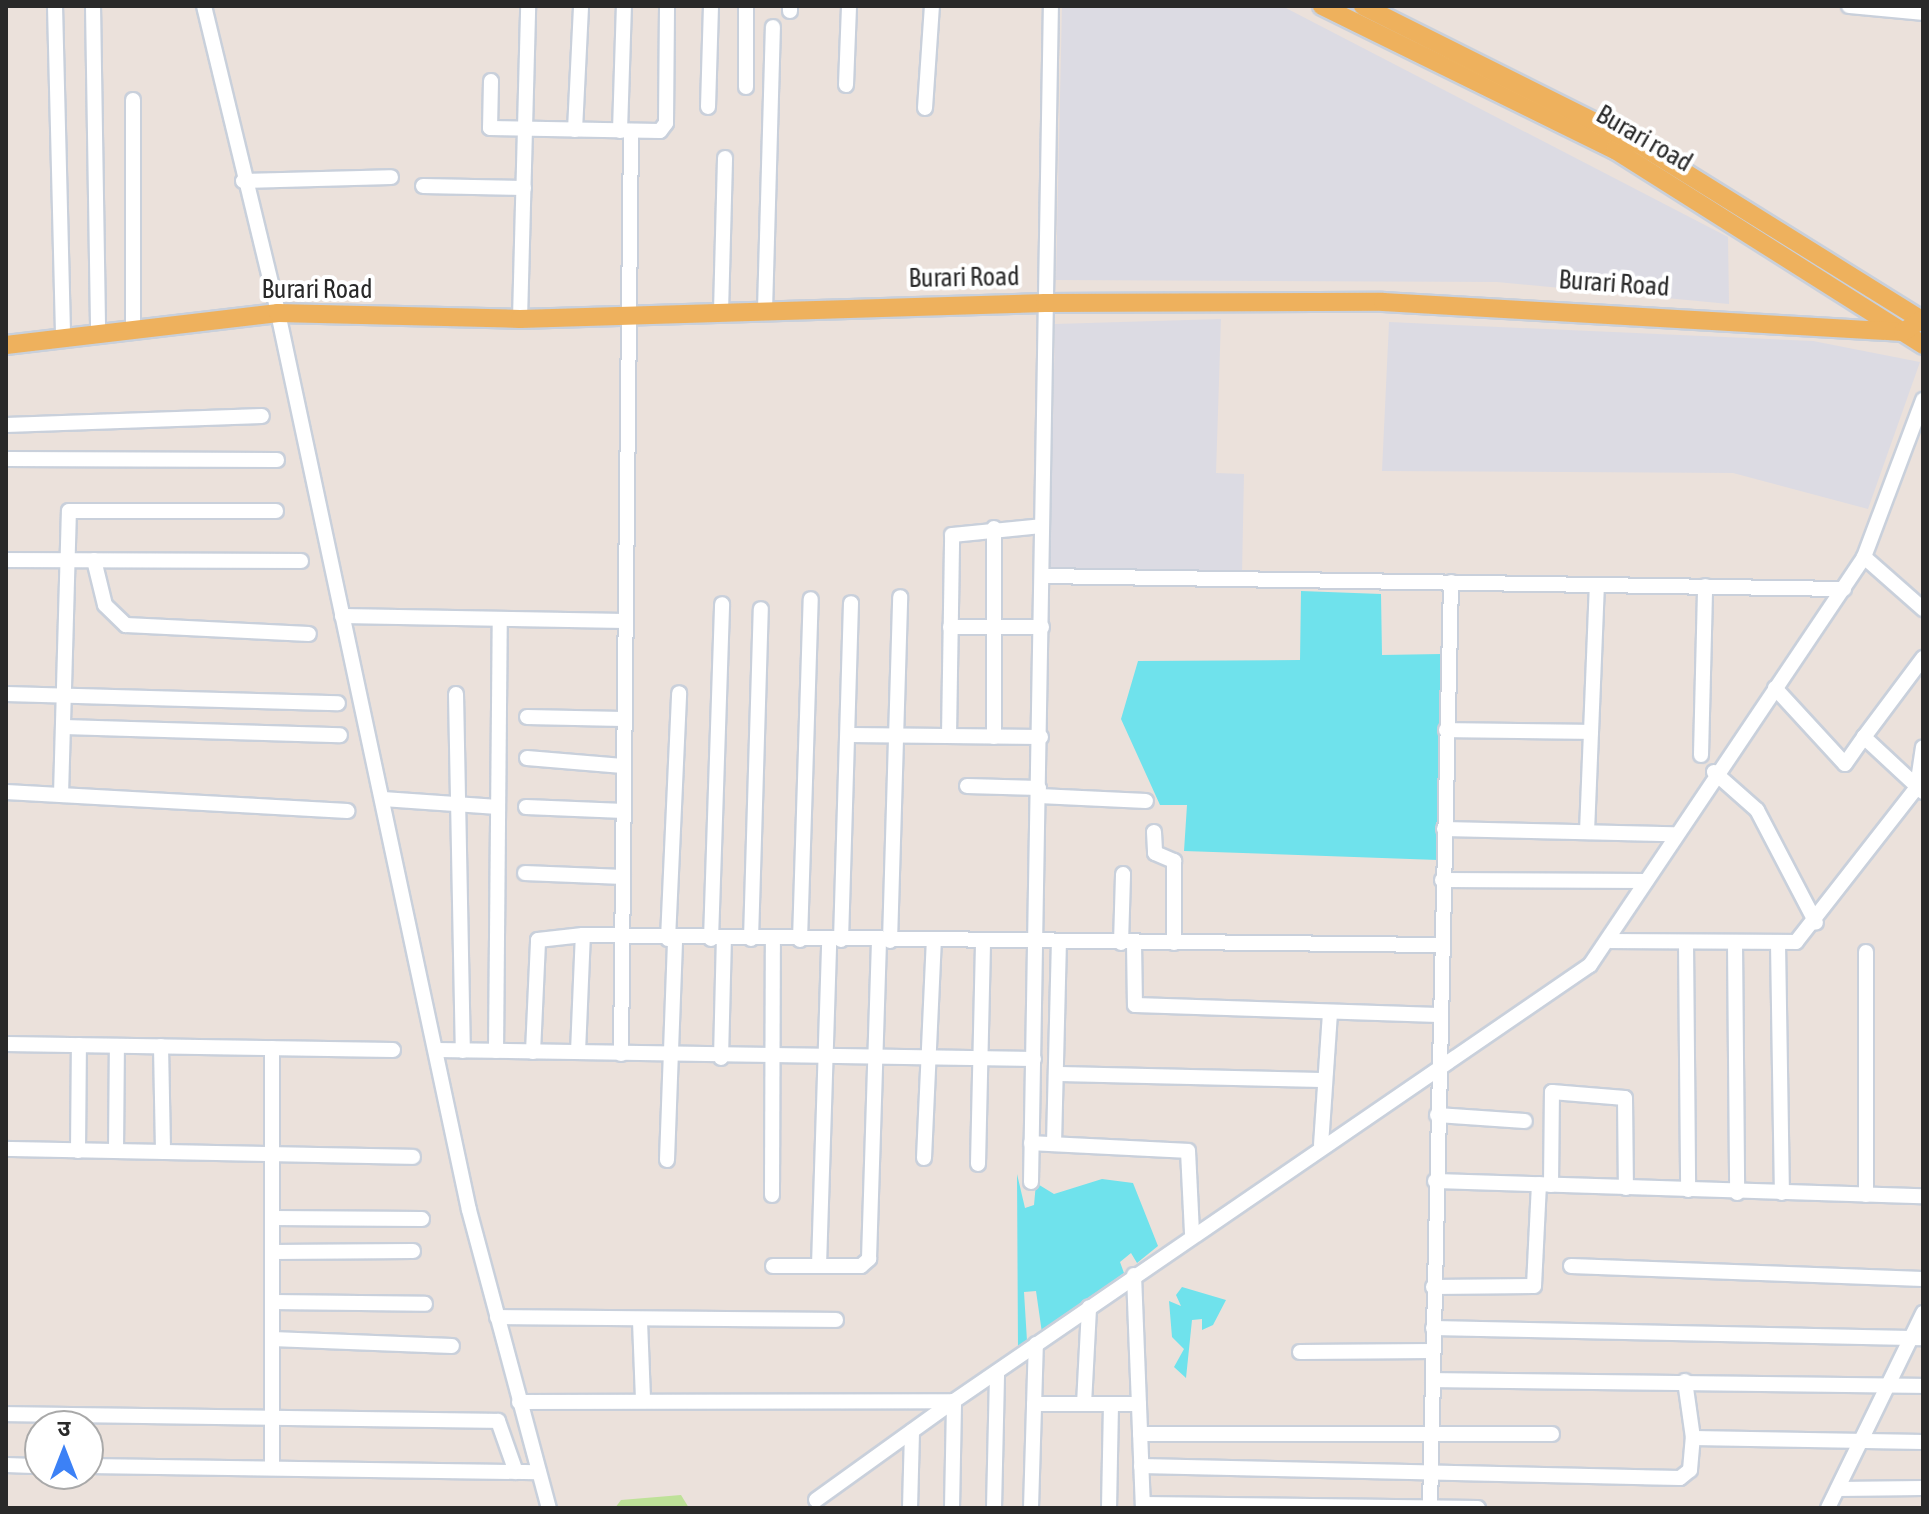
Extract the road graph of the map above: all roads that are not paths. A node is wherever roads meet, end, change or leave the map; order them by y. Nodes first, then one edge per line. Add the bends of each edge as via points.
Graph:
1 (55, 6) edge
2 (93, 6) edge
3 (204, 6) edge
4 (581, 6) edge
5 (624, 6) edge
6 (667, 6) edge
7 (711, 6) edge
8 (746, 6) edge
9 (849, 6) edge
10 (932, 6) edge
11 (1051, 6) edge
12 (1322, 6) edge
13 (1363, 6) edge
14 (1849, 6) edge
15 (526, 7) edge
16 (1346, 11) edge
17 (1923, 13) edge
18 (773, 27) dead end
19 (491, 81) dead end
20 (846, 85) dead end
21 (746, 87) dead end
22 (133, 100) dead end
23 (708, 107) dead end
24 (925, 108) dead end
25 (525, 128) junction
26 (575, 130) junction
27 (625, 132) junction
28 (725, 158) dead end
29 (391, 177) dead end
30 (243, 181) junction
31 (423, 186) dead end
32 (524, 188) junction
33 (1045, 303) junction
34 (765, 310) junction
35 (721, 312) junction
36 (268, 314) junction
37 (628, 316) junction
38 (520, 319) junction
39 (1922, 320) edge
40 (133, 331) junction
41 (1903, 332) junction
42 (98, 335) junction
43 (63, 338) junction
44 (6, 345) edge
45 (1923, 345) edge
46 (1923, 400) edge
47 (262, 416) dead end
48 (6, 425) edge
49 (6, 459) edge
50 (277, 460) dead end
51 (276, 511) dead end
52 (1042, 526) junction
53 (994, 528) junction
54 (1864, 557) junction
55 (6, 560) edge
56 (69, 560) junction
57 (94, 560) junction
58 (301, 561) dead end
59 (1042, 576) junction
60 (1451, 582) junction
61 (1597, 585) junction
62 (1705, 586) junction
63 (1844, 589) junction
64 (900, 597) dead end
65 (811, 599) dead end
66 (851, 603) dead end
67 (722, 604) dead end
68 (761, 609) dead end
69 (1923, 609) edge
70 (342, 616) junction
71 (500, 619) junction
72 (625, 621) junction
73 (950, 627) junction
74 (1042, 627) junction
75 (994, 628) junction
76 (309, 634) dead end
77 (1923, 658) edge
78 (1775, 688) junction
79 (679, 693) dead end
80 (6, 694) edge
81 (456, 694) dead end
82 (65, 696) junction
83 (338, 703) dead end
84 (527, 717) dead end
85 (623, 719) junction
86 (64, 727) junction
87 (1446, 730) junction
88 (1591, 732) junction
89 (340, 735) dead end
90 (850, 735) junction
91 (896, 736) junction
92 (949, 736) junction
93 (994, 737) junction
94 (1041, 737) junction
95 (1864, 737) junction
96 (1923, 747) edge
97 (1701, 755) dead end
98 (527, 758) dead end
99 (623, 766) junction
100 (1714, 772) junction
101 (967, 786) dead end
102 (1920, 789) edge
103 (6, 792) edge
104 (1039, 792) junction
105 (61, 795) junction
106 (383, 799) junction
107 (1146, 801) dead end
108 (456, 804) junction
109 (498, 807) junction
110 (526, 807) dead end
111 (347, 811) dead end
112 (624, 811) junction
113 (1444, 829) junction
114 (1154, 832) dead end
115 (1587, 832) junction
116 (1673, 834) junction
117 (525, 873) dead end
118 (1123, 874) dead end
119 (623, 877) junction
120 (1442, 880) junction
121 (1646, 881) junction
122 (1816, 923) junction
123 (583, 935) junction
124 (622, 937) junction
125 (672, 939) junction
126 (717, 939) junction
127 (751, 939) junction
128 (773, 940) junction
129 (800, 940) junction
130 (835, 940) junction
131 (884, 941) junction
132 (934, 941) junction
133 (1611, 941) junction
134 (983, 942) junction
135 (1036, 942) junction
136 (1059, 942) junction
137 (1686, 942) junction
138 (1127, 943) junction
139 (1174, 943) junction
140 (1735, 943) junction
141 (1778, 943) junction
142 (1440, 945) junction
143 (1866, 952) dead end
144 (1330, 1012) junction
145 (1439, 1015) junction
146 (6, 1044) edge
147 (79, 1045) junction
148 (117, 1046) junction
149 (161, 1046) junction
150 (272, 1048) junction
151 (393, 1050) dead end
152 (436, 1050) junction
153 (463, 1051) junction
154 (496, 1051) junction
155 (533, 1052) junction
156 (578, 1052) junction
157 (621, 1054) junction
158 (669, 1056) junction
159 (774, 1057) junction
160 (721, 1058) junction
161 (827, 1058) junction
162 (874, 1058) junction
163 (928, 1058) junction
164 (979, 1059) junction
165 (1034, 1059) junction
166 (1437, 1063) junction
167 (1056, 1074) junction
168 (1325, 1080) junction
169 (1437, 1115) junction
170 (1525, 1121) dead end
171 (1031, 1143) junction
172 (1054, 1144) junction
173 (1321, 1145) junction
174 (6, 1149) edge
175 (78, 1151) junction
176 (116, 1151) junction
177 (163, 1152) junction
178 (272, 1153) junction
179 (413, 1157) dead end
180 (924, 1158) dead end
181 (667, 1160) dead end
182 (978, 1164) dead end
183 (1435, 1181) junction
184 (1031, 1182) dead end
185 (1545, 1184) junction
186 (1626, 1188) junction
187 (1688, 1190) junction
188 (1737, 1193) junction
189 (1782, 1193) junction
190 (772, 1195) dead end
191 (1866, 1195) junction
192 (1923, 1196) edge
193 (272, 1218) junction
194 (422, 1219) dead end
195 (1192, 1234) junction
196 (413, 1251) dead end
197 (272, 1252) junction
198 (773, 1266) dead end
199 (819, 1266) junction
200 (1571, 1266) dead end
201 (1134, 1275) junction
202 (1923, 1279) edge
203 (1433, 1287) junction
204 (272, 1302) junction
205 (425, 1304) dead end
206 (1089, 1307) junction
207 (1923, 1313) edge
208 (497, 1317) junction
209 (836, 1320) dead end
210 (640, 1321) junction
211 (1433, 1328) junction
212 (1917, 1338) edge
213 (272, 1339) junction
214 (1036, 1344) junction
215 (452, 1346) dead end
216 (1433, 1351) junction
217 (1300, 1352) dead end
218 (997, 1372) junction
219 (1433, 1380) junction
220 (1685, 1381) junction
221 (1889, 1386) junction
222 (1923, 1386) edge
223 (643, 1400) junction
224 (954, 1401) junction
225 (519, 1402) junction
226 (1034, 1404) junction
227 (1084, 1404) junction
228 (1111, 1404) junction
229 (1139, 1404) junction
230 (6, 1414) edge
231 (272, 1417) junction
232 (912, 1431) junction
233 (1140, 1434) junction
234 (1552, 1434) dead end
235 (1432, 1436) junction
236 (1693, 1438) junction
237 (1863, 1441) junction
238 (1923, 1442) edge
239 (104, 1466) edge
240 (1141, 1466) junction
241 (272, 1468) junction
242 (526, 1472) junction
243 (1431, 1472) junction
244 (1923, 1488) edge
245 (1838, 1489) junction
246 (816, 1500) dead end
247 (1143, 1506) edge
248 (1430, 1507) edge
249 (549, 1508) edge
250 (910, 1508) edge
251 (952, 1508) edge
252 (994, 1508) edge
253 (1031, 1508) edge
254 (1109, 1508) edge
255 (1478, 1508) edge
256 (1828, 1508) edge

1 - 43 street
2 - 42 street
3 - 30 street
4 - 26 street
5 - 27 street
6 - 27 street via 666,123 660,131
7 - 23 street
8 - 21 street
9 - 20 street
10 - 24 street
11 - 33 street
12 - 16 main road, Burari road
13 - 39 main road, Burari road via 1639,144
14 - 17 street
15 - 25 street
16 - 41 main road, Burari road via 1615,150
18 - 34 street
19 - 25 street via 490,128
22 - 40 street
25 - 26 street
25 - 32 street
26 - 27 street
27 - 37 street
28 - 35 street
29 - 30 street
30 - 36 street
31 - 32 street
32 - 38 street
33 - 34 main road, Burari Road
33 - 41 main road, Burari Road via 1479,303
33 - 52 street
34 - 35 main road, Burari Road
35 - 37 main road, Burari Road
36 - 38 main road, Burari Road
36 - 40 main road, Burari Road
36 - 70 street
37 - 38 main road, Burari Road
37 - 72 street
39 - 41 main road
40 - 42 main road, Burari Road
41 - 45 main road, Burari road
42 - 43 main road, Burari Road
43 - 44 main road, Burari Road
46 - 54 street
47 - 48 street
49 - 50 street
51 - 56 street via 75,509 68,515
52 - 53 street
52 - 59 street
53 - 73 street via 952,535
53 - 75 street
54 - 63 street
54 - 69 street
55 - 56 street
56 - 57 street
56 - 82 street
57 - 58 street
57 - 76 street via 105,605 126,625
59 - 60 street
59 - 74 street
60 - 61 street
60 - 87 street
61 - 62 street
61 - 88 street
62 - 63 street
62 - 97 street
63 - 78 street
64 - 91 street
65 - 129 street
66 - 90 street
67 - 126 street
68 - 127 street
70 - 71 street
70 - 106 street
71 - 72 street
71 - 109 street
72 - 85 street
73 - 75 street
73 - 92 street
74 - 75 street
74 - 94 street
75 - 93 street
77 - 95 street
78 - 95 street via 1845,764
78 - 100 street
79 - 125 street
80 - 82 street
81 - 108 street
82 - 83 street
82 - 86 street
84 - 85 street
85 - 99 street
86 - 89 street
86 - 105 street
87 - 88 street
87 - 113 street
88 - 115 street
90 - 91 street
90 - 130 street
91 - 92 street
91 - 131 street
92 - 93 street
93 - 94 street
94 - 104 street
95 - 102 street
96 - 102 street
98 - 99 street
99 - 112 street
100 - 116 street
100 - 122 street via 1757,810
101 - 104 street
102 - 122 street
103 - 105 street
104 - 107 street
104 - 135 street
105 - 111 street
106 - 108 street
106 - 152 street
108 - 109 street
108 - 153 street
109 - 154 street
110 - 112 street
112 - 119 street
113 - 115 street
113 - 120 street
114 - 139 street via 1155,853 1174,861
115 - 116 street
116 - 121 street
117 - 119 street
118 - 138 street
119 - 124 street
120 - 121 street
120 - 142 street
121 - 133 street
122 - 141 street via 1796,942
123 - 124 street
123 - 155 street via 538,940
123 - 156 street
124 - 125 street
124 - 157 street
125 - 126 street
125 - 158 street
126 - 127 street
126 - 160 street
127 - 128 street
128 - 129 street
128 - 159 street
129 - 130 street
130 - 131 street
130 - 161 street
131 - 132 street
131 - 162 street
132 - 134 street
132 - 163 street
133 - 137 street
133 - 166 street via 1590,965
134 - 135 street
134 - 164 street
135 - 136 street
135 - 165 street
136 - 138 street
136 - 167 street
137 - 140 street
137 - 187 street
138 - 139 street
138 - 144 street via 1135,1005
139 - 142 street
140 - 141 street
140 - 188 street
141 - 189 street
142 - 145 street
143 - 191 street
144 - 145 street
144 - 168 street
145 - 166 street
146 - 147 street
147 - 148 street
147 - 175 street
148 - 149 street
148 - 176 street
149 - 150 street
149 - 177 street
150 - 151 street
150 - 178 street
152 - 153 street
152 - 208 street
153 - 154 street
154 - 155 street
155 - 156 street
156 - 157 street
157 - 158 street
158 - 160 street
158 - 181 street
159 - 160 street
159 - 161 street
159 - 190 street
161 - 162 street
161 - 199 street
162 - 163 street
162 - 199 street via 869,1259
163 - 164 street
163 - 180 street
164 - 165 street
164 - 182 street
165 - 171 street
166 - 169 street
166 - 173 street
167 - 168 street
167 - 172 street
168 - 173 street
169 - 170 street
169 - 183 street
171 - 172 street
171 - 184 street
172 - 195 street via 1188,1151
173 - 195 street
174 - 175 street
175 - 176 street
176 - 177 street
177 - 178 street
178 - 179 street
178 - 193 street
183 - 185 street
183 - 203 street
185 - 186 street
185 - 186 street via 1552,1092 1625,1098
185 - 203 street via 1534,1286
186 - 187 street
187 - 188 street
188 - 189 street
189 - 191 street
191 - 192 street
193 - 194 street
193 - 197 street
195 - 201 street
196 - 197 street
197 - 204 street
198 - 199 street
200 - 202 street
201 - 206 street
201 - 229 street
203 - 211 street
204 - 205 street
204 - 213 street
206 - 214 street
206 - 227 street
207 - 212 street
208 - 210 street
208 - 225 street
209 - 210 street
210 - 223 street
211 - 212 street
211 - 216 street
212 - 221 street
213 - 215 street
213 - 231 street
214 - 218 street
214 - 226 street
216 - 217 street
216 - 219 street
218 - 224 street
218 - 252 street
219 - 220 street
219 - 235 street
220 - 221 street
220 - 236 street
221 - 222 street
221 - 237 street
223 - 224 street
223 - 225 street
224 - 232 street
224 - 251 street
225 - 242 street
226 - 227 street
226 - 253 street
227 - 228 street
228 - 229 street
228 - 254 street
229 - 233 street
230 - 231 street
231 - 241 street
231 - 242 street via 498,1421
232 - 246 street
232 - 250 street
233 - 235 street
233 - 240 street
234 - 235 street
235 - 243 street
236 - 237 street
236 - 243 street via 1690,1470 1680,1478
237 - 238 street
237 - 245 street
239 - 241 street
240 - 243 street
240 - 247 street
241 - 242 street
242 - 249 street
243 - 248 street
244 - 245 street
245 - 256 street
247 - 248 street
248 - 255 street

